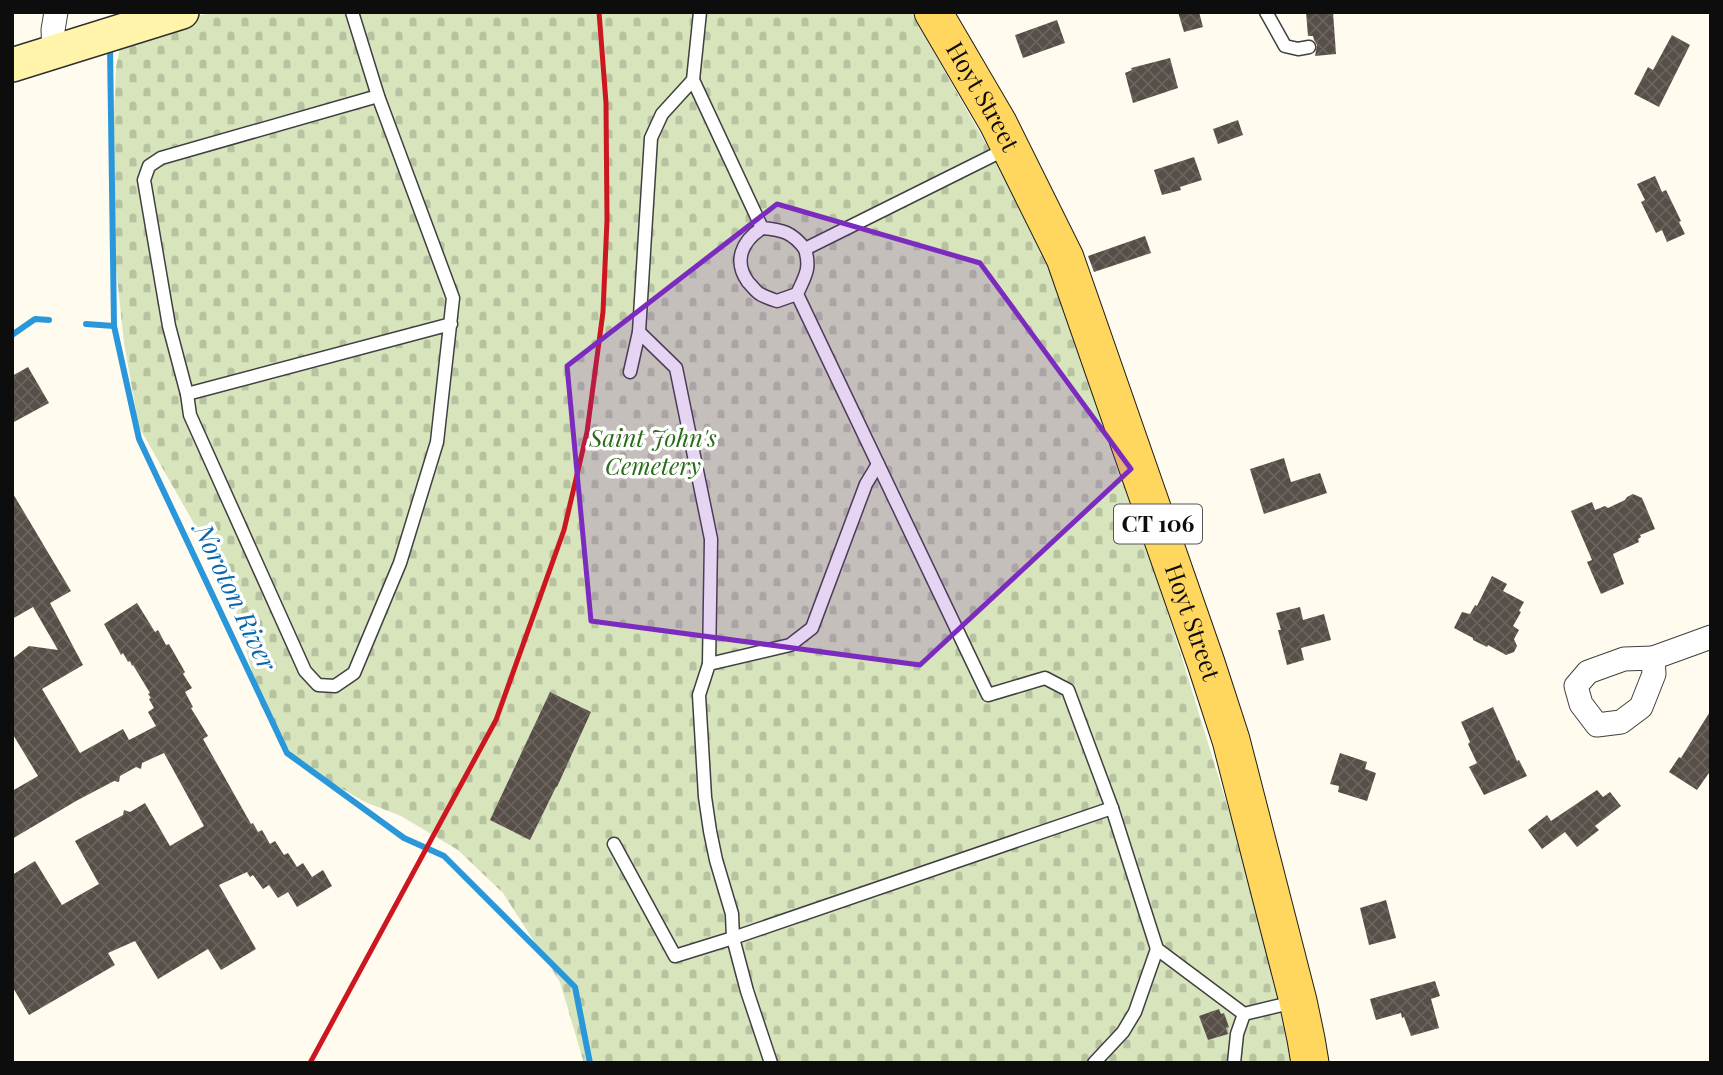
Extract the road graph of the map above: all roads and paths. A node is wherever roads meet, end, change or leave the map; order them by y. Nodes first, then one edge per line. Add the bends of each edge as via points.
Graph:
1 (56, 12) edge
2 (182, 12) edge
3 (352, 12) edge
4 (700, 12) edge
5 (933, 12) edge
6 (1266, 12) edge
7 (1310, 47) dead end
8 (54, 52) junction
9 (12, 65) edge
10 (693, 80) junction
11 (378, 96) junction
12 (1010, 147) junction
13 (762, 228) junction
14 (805, 249) junction
15 (797, 294) junction
16 (451, 324) junction
17 (639, 332) junction
18 (630, 372) dead end
19 (187, 394) junction
20 (877, 464) junction
21 (1711, 637) edge
22 (1653, 658) dead end
23 (709, 664) junction
24 (1112, 808) junction
25 (614, 844) dead end
26 (733, 938) junction
27 (1157, 949) junction
28 (1297, 1001) junction
29 (1244, 1014) junction
30 (771, 1063) edge
31 (1094, 1063) edge
32 (1234, 1063) edge
33 (1310, 1063) edge

1 - 8 street
2 - 8 street
3 - 11 lane
4 - 10 lane
5 - 12 main road, Hoyt Street / CT 106
6 - 7 lane via 1285,46
8 - 9 street
10 - 13 lane
10 - 17 lane via 662,114 651,138
11 - 16 lane via 453,298
11 - 19 lane via 161,158 149,166 145,180 162,286
12 - 14 lane
12 - 28 main road, Hoyt Street / CT 106 via 1065,258 1206,663 1231,740
13 - 14 lane via 781,230
13 - 15 lane via 750,236 743,250 739,263 746,279 759,294 776,301
14 - 15 lane via 809,263
15 - 20 lane
16 - 19 lane
16 - 19 lane via 437,442 400,563 354,673 335,687 318,685 305,671 190,415
17 - 18 lane
17 - 23 lane via 676,368 679,381 711,539
20 - 23 lane via 812,628 790,645
20 - 24 lane via 988,695 1045,678 1068,690
21 - 22 street
23 - 26 lane via 699,695 705,797 732,914
24 - 26 lane
24 - 27 lane
25 - 26 lane via 676,956
26 - 30 lane
27 - 29 lane
27 - 31 lane via 1135,1012
28 - 29 lane
28 - 33 main road, Hoyt Street / CT 106
29 - 32 lane

